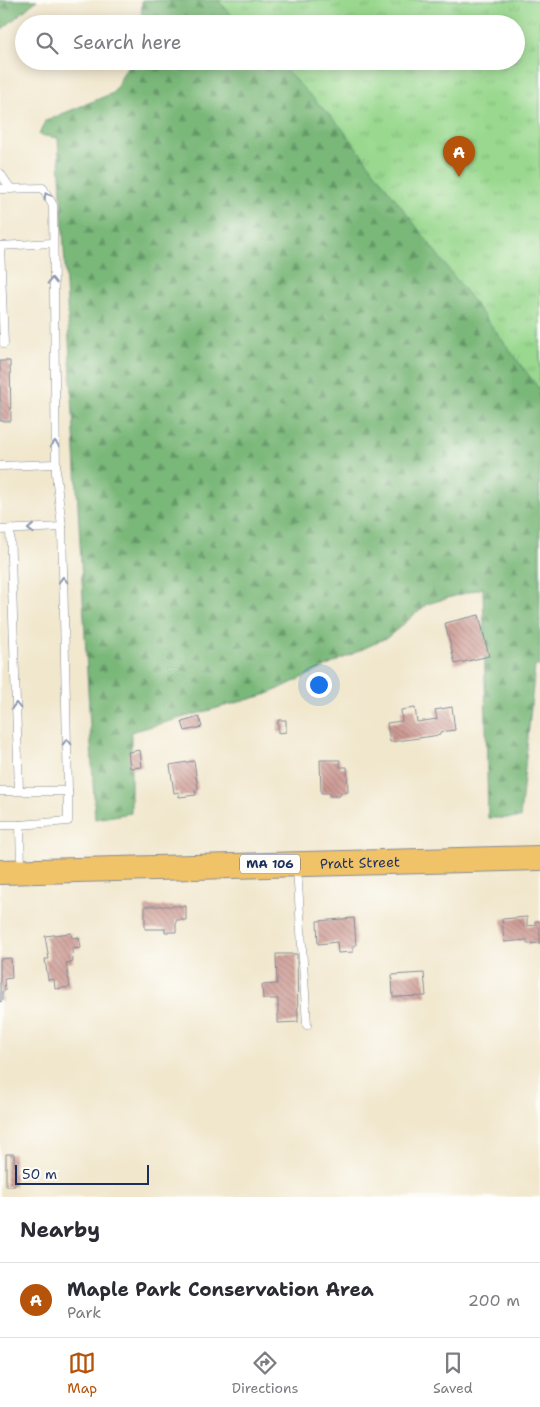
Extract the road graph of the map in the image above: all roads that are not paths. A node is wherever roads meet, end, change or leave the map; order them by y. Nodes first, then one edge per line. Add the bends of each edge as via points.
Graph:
1 (0, 172) edge
2 (11, 188) junction
3 (0, 189) edge
4 (52, 243) junction
5 (0, 246) edge
6 (4, 344) dead end
7 (56, 464) junction
8 (0, 466) edge
9 (62, 527) junction
10 (10, 529) junction
11 (0, 530) edge
12 (19, 790) junction
13 (0, 791) edge
14 (68, 791) junction
15 (0, 824) edge
16 (20, 825) junction
17 (540, 858) edge
18 (297, 864) junction
19 (11, 872) edge
20 (307, 1026) dead end

1 - 2 lane
2 - 3 lane
4 -> 2 lane via 52,205 43,188
4 - 5 lane
7 -> 4 lane
5 - 6 lane
7 - 8 lane
7 - 9 lane
9 -> 10 lane
14 -> 9 lane
10 - 11 lane
12 -> 10 lane
12 - 13 lane
12 - 14 lane
14 - 16 lane via 68,821
15 - 16 lane
16 - 19 lane
17 - 18 main road, Pratt Street / MA 106
18 - 19 main road, Pratt Street / MA 106
18 - 20 lane

